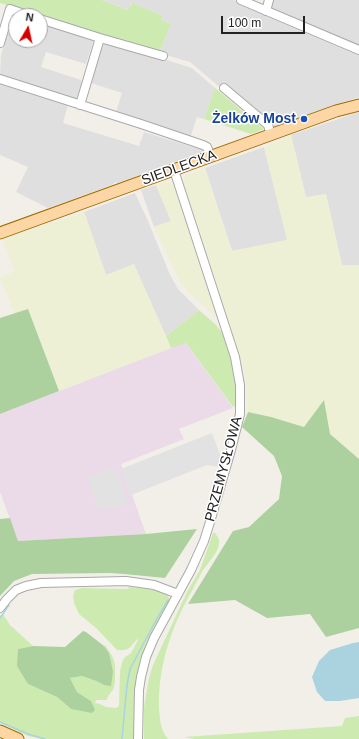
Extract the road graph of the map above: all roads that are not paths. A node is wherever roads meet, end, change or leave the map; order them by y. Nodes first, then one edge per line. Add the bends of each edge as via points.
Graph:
1 (242, 0) edge
2 (269, 0) edge
3 (266, 11) junction
4 (8, 16) edge
5 (48, 22) edge
6 (100, 38) junction
7 (0, 43) edge
8 (359, 50) edge
9 (163, 56) dead end
10 (0, 79) edge
11 (224, 88) dead end
12 (80, 105) junction
13 (359, 105) edge
14 (272, 135) junction
15 (211, 157) junction
16 (174, 170) junction
17 (0, 233) edge
18 (178, 594) junction
19 (0, 608) edge
20 (0, 731) edge
21 (18, 739) edge
22 (138, 739) edge

1 - 3 street
2 - 3 street
3 - 8 street
4 - 7 street
5 - 6 street
6 - 9 street
6 - 12 street
10 - 12 street
11 - 14 street via 268,126
12 - 15 street via 203,145
13 - 14 main road, SIEDLECKA
14 - 15 main road, SIEDLECKA
15 - 16 main road, SIEDLECKA
16 - 17 main road, SIEDLECKA
16 - 18 street, PRZEMYSŁOWA via 235,357 240,384 240,414 210,522 196,559
18 - 19 street via 126,581 41,583 16,590
18 - 22 street, PRZEMYSŁOWA via 154,638 144,663 139,690
20 - 21 main road

